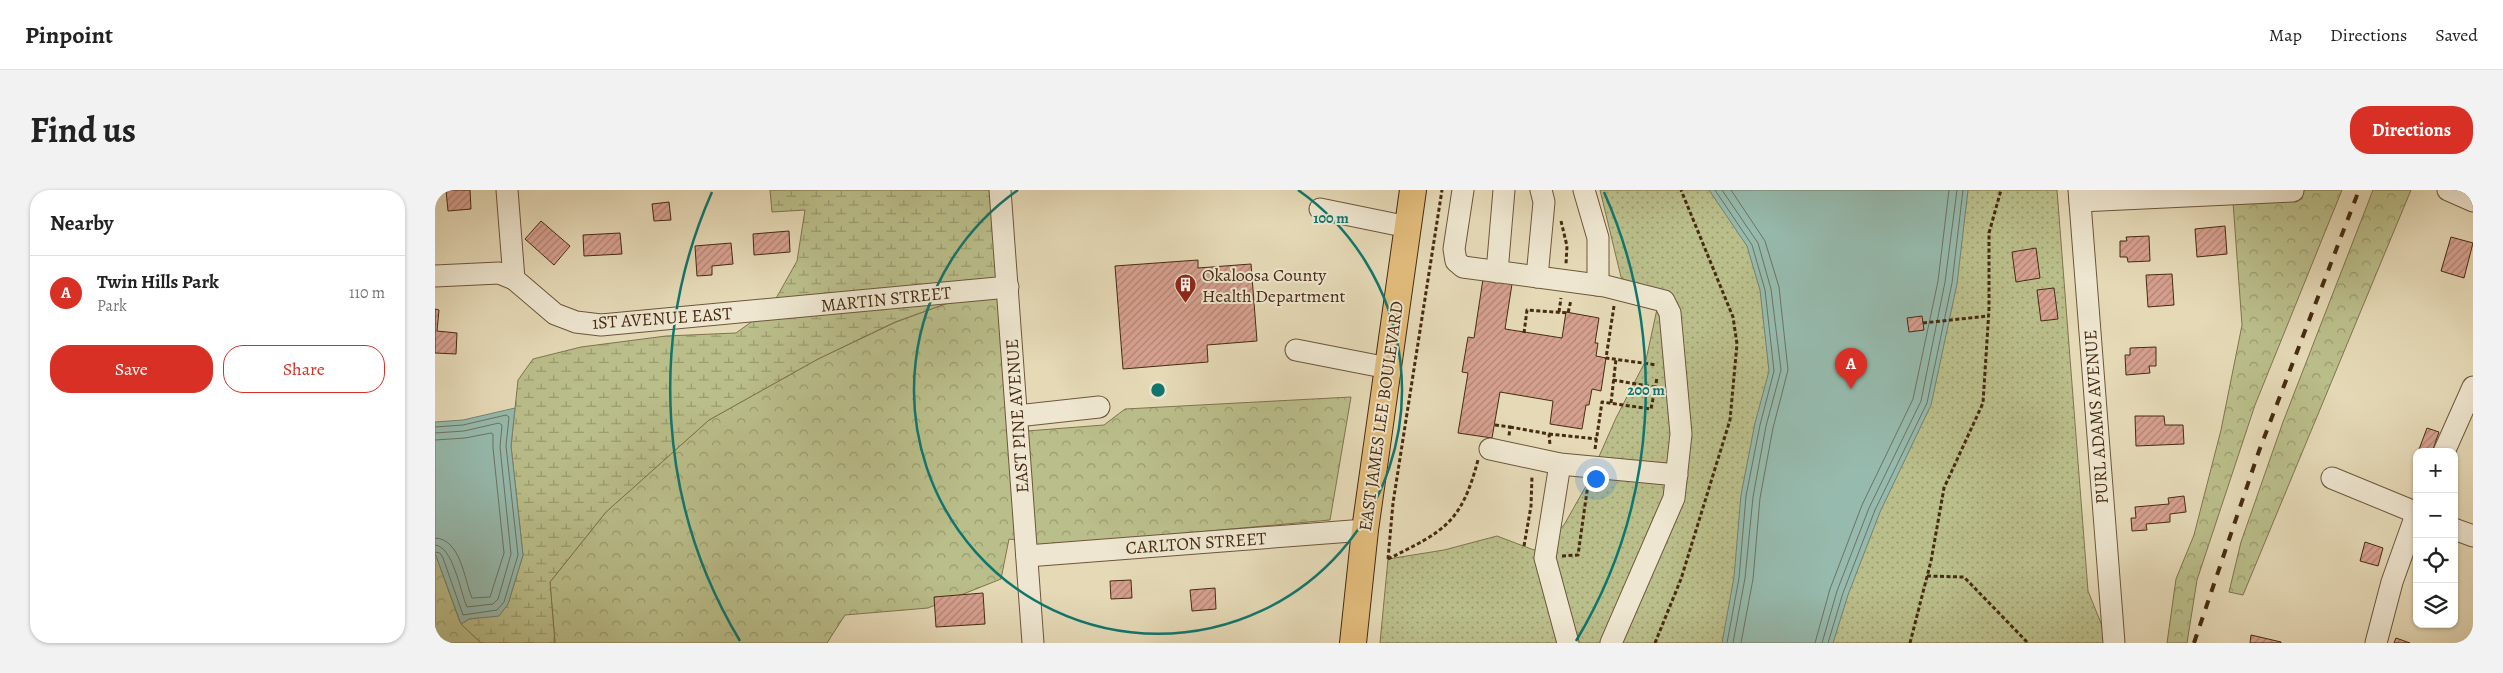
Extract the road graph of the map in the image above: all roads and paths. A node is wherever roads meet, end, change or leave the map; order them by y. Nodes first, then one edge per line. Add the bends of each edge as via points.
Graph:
1 (507, 190) edge
2 (1000, 190) edge
3 (1413, 190) edge
4 (1442, 190) edge
5 (1463, 190) edge
6 (1504, 190) edge
7 (1541, 190) edge
8 (1584, 190) edge
9 (1681, 190) edge
10 (2001, 190) edge
11 (2448, 190) edge
12 (2293, 191) edge
13 (2079, 195) edge
14 (2473, 201) edge
15 (1320, 209) dead end
16 (1559, 213) dead end
17 (1408, 227) junction
18 (1497, 272) junction
19 (435, 276) edge
20 (1537, 277) junction
21 (514, 278) junction
22 (1564, 281) junction
23 (1008, 287) junction
24 (1601, 295) junction
25 (1579, 301) dead end
26 (763, 311) joint
27 (1559, 312) junction
28 (1988, 316) junction
29 (1923, 323) dead end
30 (1524, 333) dead end
31 (1297, 350) dead end
32 (1616, 359) junction
33 (1388, 368) junction
34 (1613, 380) junction
35 (1654, 386) junction
36 (2473, 387) edge
37 (1611, 403) junction
38 (1099, 407) dead end
39 (1017, 416) junction
40 (1495, 425) dead end
41 (1509, 427) junction
42 (1549, 434) junction
43 (1597, 439) junction
44 (2445, 448) edge
45 (1493, 449) junction
46 (1594, 454) dead end
47 (1555, 457) junction
48 (1528, 472) dead end
49 (1677, 475) junction
50 (2332, 478) dead end
51 (1592, 480) dead end
52 (2413, 511) edge
53 (2413, 524) edge
54 (1365, 530) junction
55 (2458, 530) edge
56 (2473, 536) edge
57 (1524, 546) dead end
58 (1027, 556) junction
59 (1560, 562) dead end
60 (1927, 576) junction
61 (1033, 643) edge
62 (1353, 643) edge
63 (1567, 643) edge
64 (1611, 643) edge
65 (1655, 643) edge
66 (1910, 643) edge
67 (2029, 643) edge
68 (2114, 643) edge
69 (2376, 643) edge

1 - 21 street
2 - 23 street, EAST PINE AVENUE
3 - 17 main road, EAST JAMES LEE BOULEVARD
4 - 45 path via 1393,503 1388,559 1435,536 1460,510
5 - 18 street via 1454,249 1456,261 1463,267
6 - 18 street
7 - 20 street via 1544,202
8 - 24 street via 1598,238
9 - 65 path via 1733,317 1737,344 1730,420 1681,579
10 - 28 path via 1989,233
11 - 14 street
12 - 13 street
13 - 68 street, PURL ADAMS AVENUE
15 - 17 street
16 - 22 path via 1567,246
17 - 33 main road, EAST JAMES LEE BOULEVARD
18 - 20 street
19 - 21 street via 499,272
20 - 22 street
21 - 26 street, 1ST AVENUE EAST via 555,314 591,325
22 - 24 street
22 - 27 path
23 - 26 street, MARTIN STREET
23 - 39 street, EAST PINE AVENUE
24 - 32 path via 1614,305 1606,358
24 - 49 street via 1664,301 1670,313 1681,434
25 - 27 path via 1570,300 1568,313
27 - 30 path via 1527,310
28 - 29 path
28 - 60 path via 1983,403 1944,488
31 - 33 street
32 - 34 path
32 - 35 path via 1658,365
33 - 54 main road, EAST JAMES LEE BOULEVARD
34 - 35 path
34 - 37 path
35 - 37 path via 1651,409
36 - 44 street
37 - 43 path via 1602,402
38 - 39 street
39 - 58 street, EAST PINE AVENUE
40 - 41 path
41 - 42 path
41 - 45 path
42 - 43 path
42 - 47 path
43 - 46 path
45 - 47 street
47 - 49 street
47 - 63 street via 1545,558
48 - 57 path via 1533,477 1533,491
49 - 64 street via 1674,498
50 - 52 street
51 - 59 path via 1586,486 1577,555 1561,556
53 - 69 street via 2392,582
54 - 58 street, CARLTON STREET
54 - 62 main road, EAST JAMES LEE BOULEVARD
55 - 56 street
58 - 61 street, EAST PINE AVENUE
60 - 66 path
60 - 67 path via 1964,577

